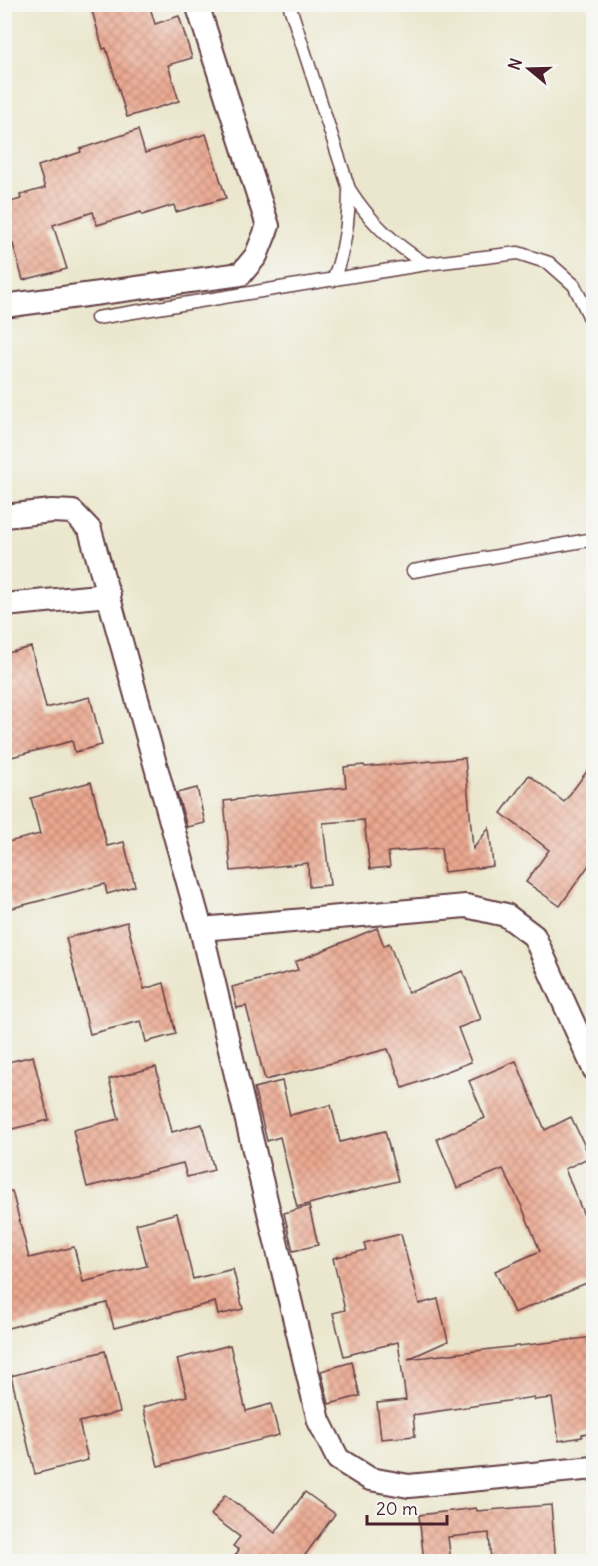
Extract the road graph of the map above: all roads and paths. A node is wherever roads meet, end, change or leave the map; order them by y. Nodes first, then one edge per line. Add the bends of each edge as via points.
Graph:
1 (197, 4) edge
2 (289, 4) edge
3 (349, 189) junction
4 (426, 264) junction
5 (333, 280) junction
6 (4, 306) edge
7 (97, 318) dead end
8 (594, 332) edge
9 (4, 516) edge
10 (594, 539) edge
11 (413, 571) dead end
12 (109, 596) junction
13 (4, 605) edge
14 (201, 929) junction
15 (594, 1069) edge
16 (594, 1468) edge

1 - 6 street via 268,226 256,256 241,274
2 - 3 lane
3 - 4 lane via 389,239
3 - 5 lane via 346,242
4 - 5 lane
4 - 8 lane via 518,254 549,263 574,285
5 - 7 lane
9 - 12 street via 73,512 90,530
10 - 11 lane
12 - 13 street
12 - 14 street
14 - 15 street via 466,906 506,915 534,936
14 - 16 street via 319,1421 338,1459 370,1479 409,1486

